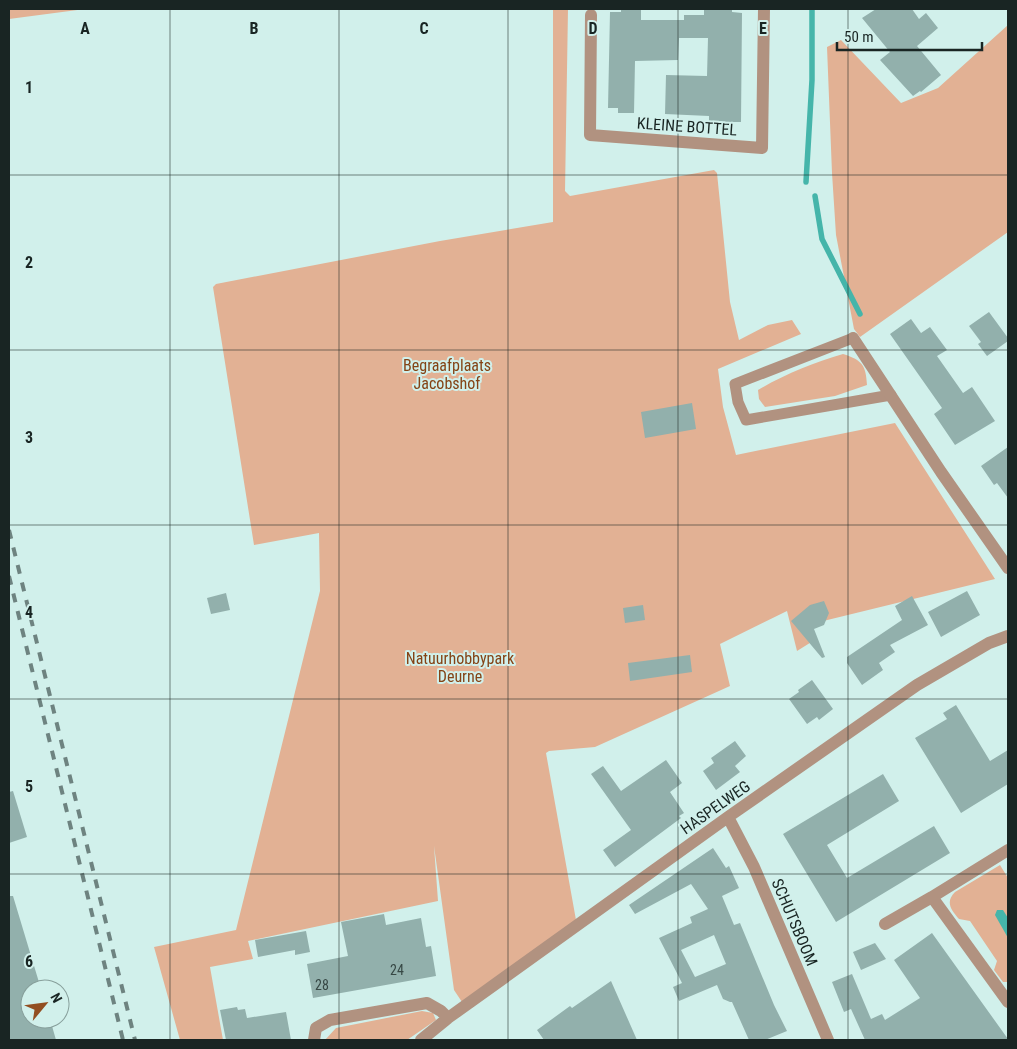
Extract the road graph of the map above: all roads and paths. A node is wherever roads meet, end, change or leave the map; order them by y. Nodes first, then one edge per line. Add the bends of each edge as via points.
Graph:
1 (764, 9) edge
2 (590, 15) dead end
3 (853, 338) joint
4 (890, 396) junction
5 (1008, 568) edge
6 (1008, 636) edge
7 (728, 817) junction
8 (1008, 850) edge
9 (932, 897) junction
10 (886, 924) dead end
11 (1008, 1002) edge
12 (448, 1018) junction
13 (427, 1039) edge
14 (314, 1040) edge
15 (828, 1040) edge

1 - 2 street, KLEINE BOTTEL via 762,148 590,134
3 - 4 street
3 - 4 lane via 735,384 746,420
4 - 5 street
6 - 7 street, HASPELWEG via 989,643 917,686
7 - 12 street, HASPELWEG
7 - 15 street, SCHUTSBOOM via 754,867
8 - 9 street
9 - 10 street
9 - 11 street
12 - 13 street, HASPELWEG
12 - 14 street via 427,1003 330,1020 316,1028

